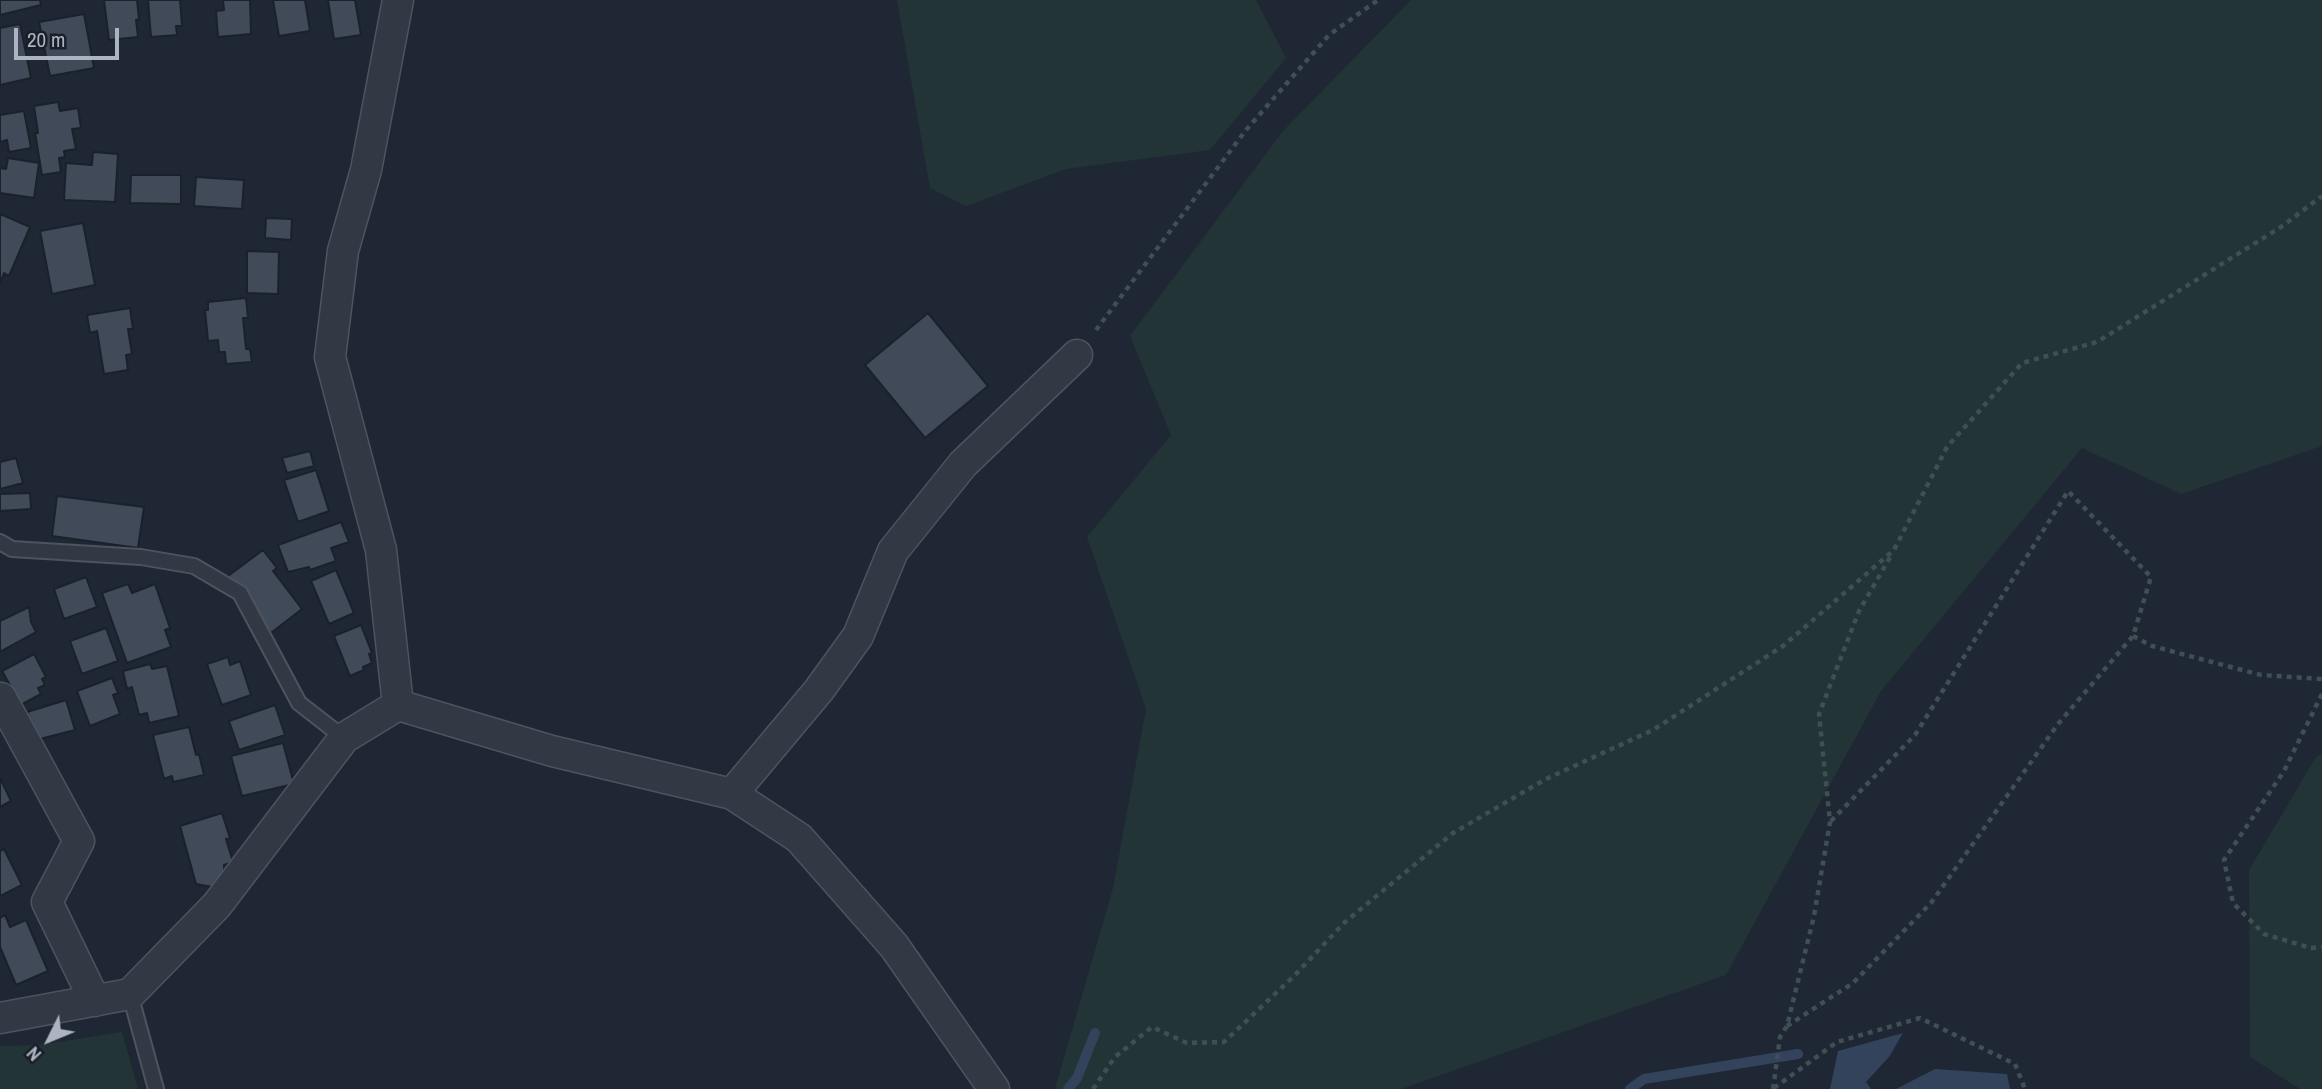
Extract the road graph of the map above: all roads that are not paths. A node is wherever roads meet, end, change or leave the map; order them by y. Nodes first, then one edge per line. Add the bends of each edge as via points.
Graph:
1 (398, 0) edge
2 (1077, 355) road end
3 (0, 542) edge
4 (1, 698) edge
5 (398, 705) junction
6 (344, 738) junction
7 (732, 794) junction
8 (130, 994) junction
9 (95, 1001) junction
10 (0, 1018) edge
11 (156, 1089) edge
12 (993, 1089) edge

1 - 5 street via 366,170 343,251 330,357 381,550
2 - 7 street via 963,464 893,551 858,636
3 - 6 lane via 12,548 141,556 194,566 240,593 299,703
4 - 9 street via 79,841 47,902
5 - 6 street
5 - 7 street via 552,751
6 - 8 street via 218,905
7 - 12 street via 799,838 894,946
8 - 9 street
8 - 11 lane
9 - 10 street

